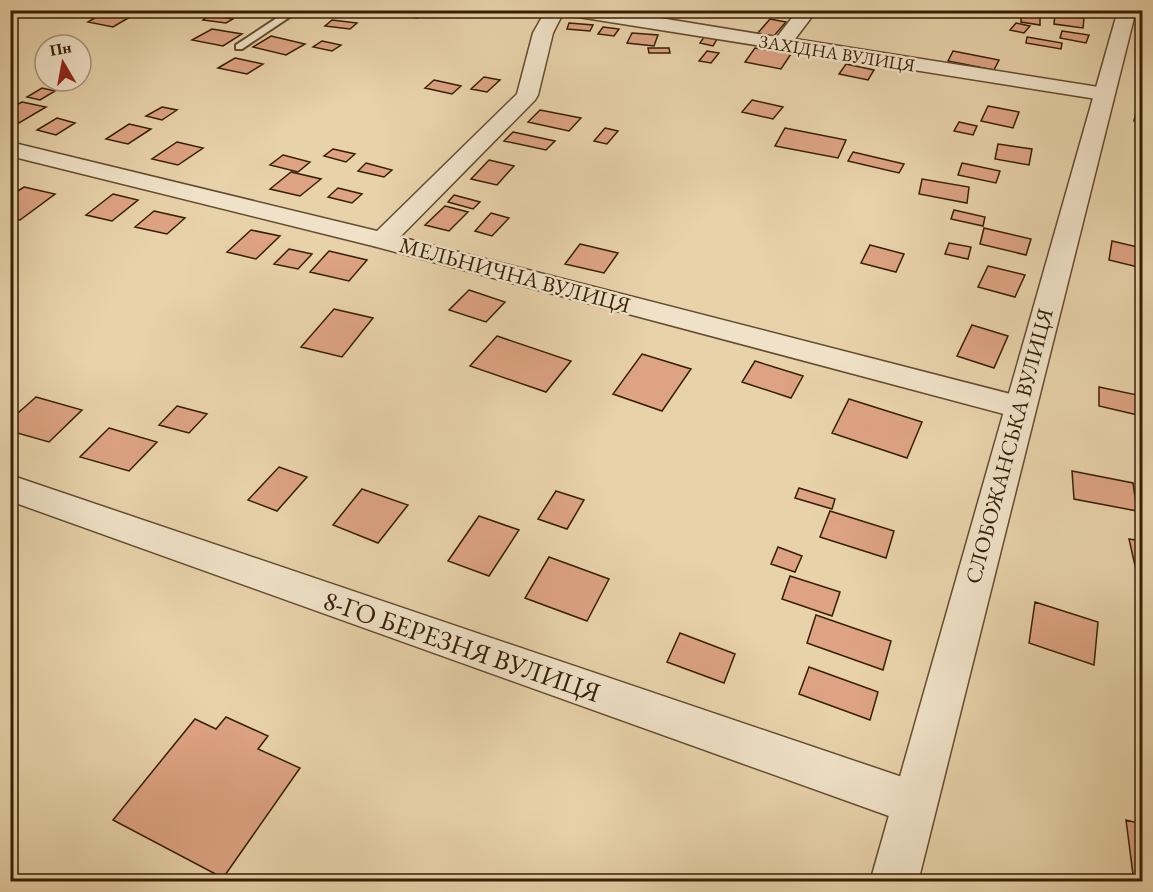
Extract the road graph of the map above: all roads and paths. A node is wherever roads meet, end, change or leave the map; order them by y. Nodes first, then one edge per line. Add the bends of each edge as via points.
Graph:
1 (296, 10) edge
2 (555, 10) edge
3 (572, 10) edge
4 (808, 10) edge
5 (1127, 10) edge
6 (780, 44) junction
7 (239, 47) dead end
8 (1103, 94) junction
9 (10, 149) edge
10 (382, 240) junction
11 (1019, 407) junction
12 (10, 488) edge
13 (914, 803) junction
14 (894, 882) edge

1 - 7 lane
2 - 10 street via 543,33 527,94
3 - 6 street, ЗАХІДНА ВУЛИЦЯ
4 - 6 street
5 - 8 street, СЛОБОЖАНСЬКА ВУЛИЦЯ
6 - 8 street, ЗАХІДНА ВУЛИЦЯ
8 - 11 street, СЛОБОЖАНСЬКА ВУЛИЦЯ
9 - 10 street, МЕЛЬНИЧНА ВУЛИЦЯ
10 - 11 street, МЕЛЬНИЧНА ВУЛИЦЯ
11 - 13 street, СЛОБОЖАНСЬКА ВУЛИЦЯ
12 - 13 street, 8-ГО БЕРЕЗНЯ ВУЛИЦЯ
13 - 14 street, СЛОБОЖАНСЬКА ВУЛИЦЯ

